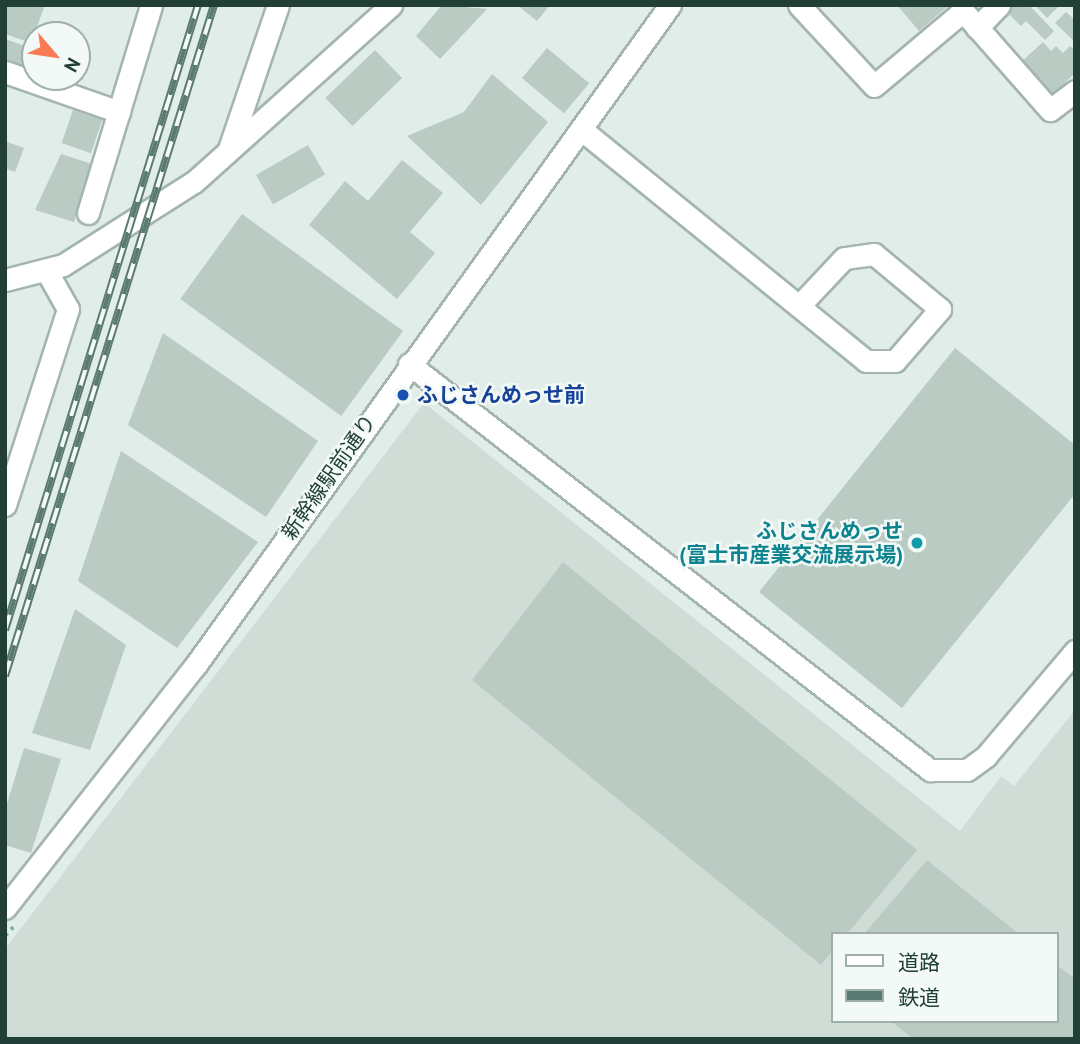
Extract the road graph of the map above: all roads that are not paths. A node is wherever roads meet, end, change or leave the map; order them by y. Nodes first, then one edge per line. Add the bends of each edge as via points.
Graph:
1 (151, 5) edge
2 (278, 5) edge
3 (391, 5) edge
4 (670, 5) edge
5 (799, 5) edge
6 (999, 5) edge
7 (977, 28) junction
8 (5, 72) edge
9 (1075, 91) edge
10 (119, 112) junction
11 (582, 131) junction
12 (229, 152) junction
13 (88, 213) dead end
14 (46, 270) junction
15 (5, 280) edge
16 (800, 306) junction
17 (409, 364) junction
18 (5, 505) edge
19 (1075, 651) edge
20 (5, 908) edge

1 - 10 street
2 - 12 street
3 - 12 street
4 - 11 street, 新幹線駅前通り
5 - 7 street via 874,86 963,11
6 - 7 street
7 - 9 street via 1050,110
8 - 10 street
10 - 13 street
11 - 16 street
11 - 17 street, 新幹線駅前通り
12 - 14 street via 194,182 100,245
14 - 15 street
14 - 18 street via 68,309
16 - 16 street via 866,361 895,361 940,309 874,254 845,258
17 - 19 street via 930,770 967,770 986,756
17 - 20 street, 新幹線駅前通り via 195,666

